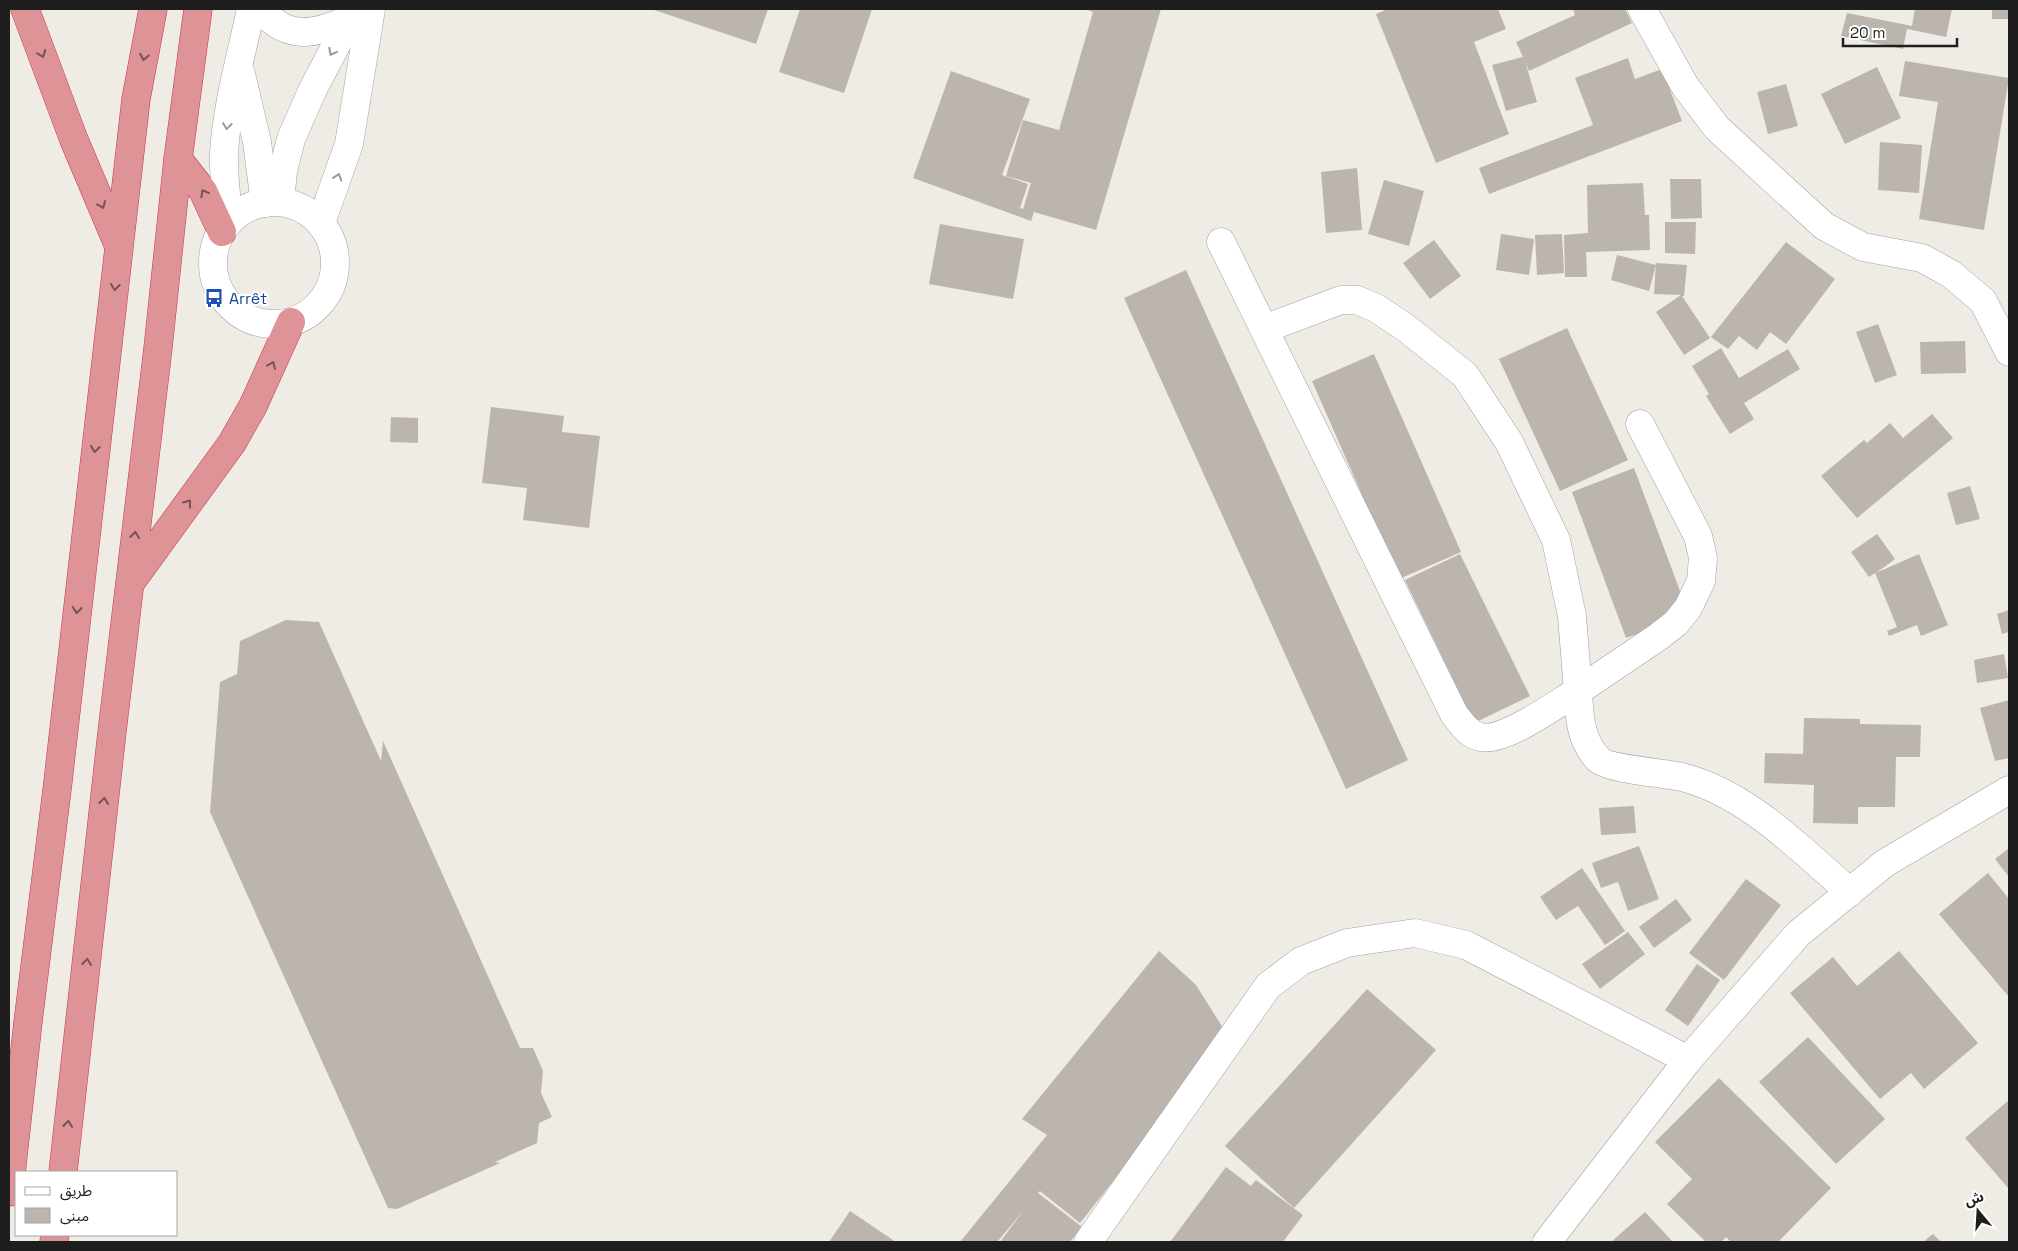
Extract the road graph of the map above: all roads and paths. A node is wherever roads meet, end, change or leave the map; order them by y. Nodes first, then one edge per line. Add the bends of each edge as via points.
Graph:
1 (25, 9) edge
2 (153, 9) edge
3 (198, 9) edge
4 (251, 9) edge
5 (260, 9) edge
6 (1642, 9) edge
7 (359, 12) edge
8 (238, 61) junction
9 (178, 159) junction
10 (272, 203) junction
11 (321, 223) junction
12 (226, 227) junction
13 (1221, 242) dead end
14 (119, 247) junction
15 (291, 322) junction
16 (1264, 329) junction
17 (2009, 352) edge
18 (1640, 424) dead end
19 (129, 585) junction
20 (1578, 691) junction
21 (2009, 790) edge
22 (1850, 892) junction
23 (1688, 1060) junction
24 (63, 1171) edge
25 (9, 1192) edge
26 (1550, 1241) edge
27 (1088, 1242) edge

1 -> 14 highway via 74,140
2 -> 14 highway via 136,99
3 - 9 highway
4 - 8 street
5 - 7 street via 271,21 289,30 309,32 330,28
6 - 17 street via 1685,86 1717,128 1824,226 1863,247 1922,258 1951,274 1984,301
7 -> 10 street via 313,89 291,139
11 -> 7 street via 349,144
8 - 10 street
8 -> 12 street via 224,154
12 -> 9 highway
19 -> 9 highway
10 - 11 street via 303,209
10 - 12 street via 246,210
11 - 15 street via 332,241 336,261 333,281 324,299 309,313
12 - 15 street via 214,251 214,272 220,292 233,308 250,319 270,324
13 - 16 street
14 -> 25 highway
19 -> 15 highway via 232,443 253,406
16 - 20 street via 1341,300 1357,300 1406,328 1465,375 1509,442 1556,540 1572,616
16 - 20 street via 1454,714 1466,729 1482,737 1506,734
18 - 20 street via 1698,536 1703,558 1701,581 1688,608 1676,623
24 -> 19 highway
20 - 22 street via 1580,723 1586,742 1599,760 1682,777 1714,788 1763,818
21 - 22 street via 1885,863
22 - 23 street via 1798,934
23 - 26 street
23 - 27 street via 1466,945 1415,934 1348,943 1301,961 1268,986

